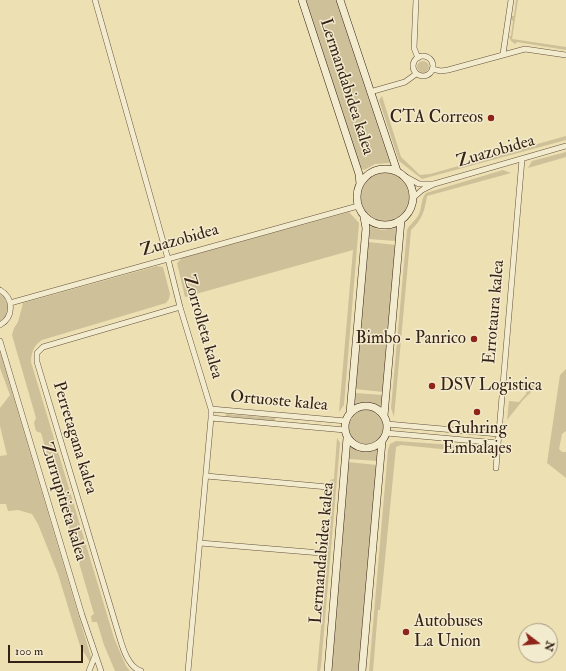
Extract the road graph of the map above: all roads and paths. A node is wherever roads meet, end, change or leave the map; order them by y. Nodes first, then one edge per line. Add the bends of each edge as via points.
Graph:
1 (95, 0) edge
2 (302, 0) edge
3 (340, 0) edge
4 (416, 0) edge
5 (511, 0) edge
6 (503, 54) junction
7 (566, 55) edge
8 (418, 58) junction
9 (432, 69) junction
10 (416, 74) junction
11 (370, 92) junction
12 (566, 146) edge
13 (522, 159) junction
14 (397, 171) junction
15 (406, 177) junction
16 (360, 184) junction
17 (434, 184) junction
18 (413, 198) junction
19 (358, 206) junction
20 (364, 217) junction
21 (401, 220) junction
22 (168, 259) junction
23 (0, 290) edge
24 (10, 304) junction
25 (180, 307) junction
26 (0, 325) edge
27 (0, 340) edge
28 (211, 410) junction
29 (350, 413) junction
30 (384, 416) junction
31 (211, 418) junction
32 (346, 421) junction
33 (387, 424) junction
34 (457, 430) junction
35 (346, 434) junction
36 (386, 434) junction
37 (499, 434) junction
38 (456, 439) junction
39 (382, 441) junction
40 (498, 443) junction
41 (496, 468) dead end
42 (206, 476) junction
43 (328, 487) dead end
44 (200, 543) junction
45 (321, 553) dead end
46 (95, 656) junction
47 (89, 671) edge
48 (101, 671) edge
49 (141, 671) edge
50 (188, 671) edge
51 (328, 671) edge
52 (362, 671) edge

1 - 22 street, Zorrolleta kalea
2 - 16 street, Lermandabidea kalea via 359,174
3 - 11 street, Lermandabidea kalea
4 - 8 street via 414,48
5 - 6 street
6 - 7 street via 525,49
6 - 9 street via 448,70
8 - 9 street via 429,59
8 - 10 street via 413,66
9 - 10 street via 427,75
10 - 11 street via 405,82
11 - 14 street, Lermandabidea kalea
12 - 13 street, Zuazobidea
13 - 17 street, Zuazobidea
13 - 37 street, Errotaura kalea
14 - 15 street
14 - 16 street via 378,170 366,176
15 - 17 street, Zuazobidea via 420,184
15 - 18 street via 412,187
16 - 19 street
17 - 18 street, Zuazobidea
18 - 21 street via 410,210
19 - 20 street
19 - 22 street, Zuazobidea
20 - 21 street via 382,225
20 - 29 street via 366,228
21 - 30 street
22 - 24 street, Zuazobidea
22 - 25 street, Zorrolleta kalea
23 - 24 street
24 - 26 street via 9,315
25 - 28 street, Zorrolleta kalea
25 - 49 street, Perretagana kalea via 43,347 37,353 37,362 118,632 131,664 136,670
27 - 46 street, Zurrupitieta kalea
28 - 31 street, Zorrolleta kalea
28 - 32 street, Ortuoste kalea
29 - 30 street via 362,406 368,406
29 - 32 street
30 - 33 street
31 - 35 street, Ortuoste kalea
31 - 42 street, Zorrolleta kalea
32 - 35 street
33 - 34 street
33 - 36 street
34 - 37 street
34 - 38 street
35 - 39 street via 354,445 364,448 374,447
35 - 51 street, Lermandabidea kalea
36 - 38 street
36 - 39 street
37 - 40 street, Errotaura kalea
38 - 40 street
39 - 52 street
40 - 41 street, Errotaura kalea
42 - 43 street
42 - 44 street, Zorrolleta kalea
44 - 45 street
44 - 50 street, Zorrolleta kalea
46 - 47 street
46 - 48 street, Zurrupitieta kalea

